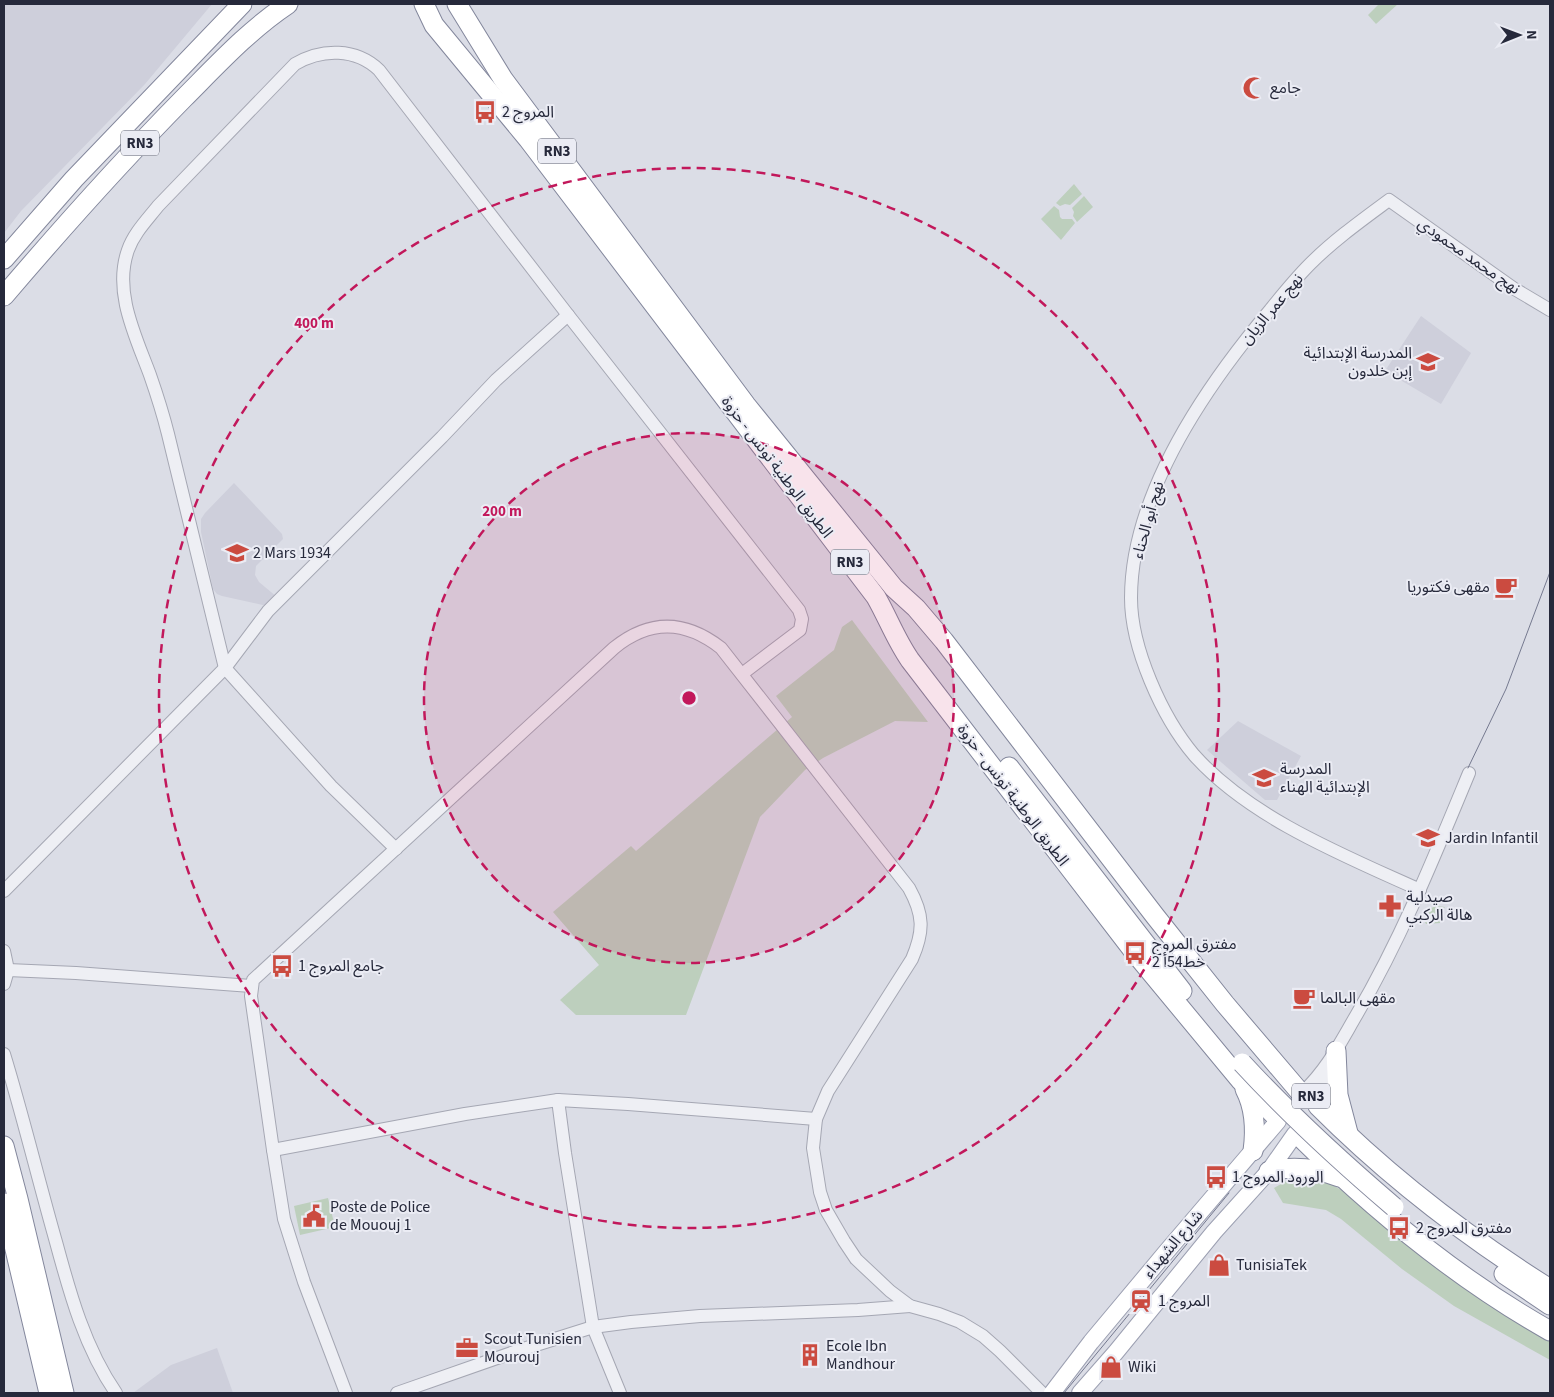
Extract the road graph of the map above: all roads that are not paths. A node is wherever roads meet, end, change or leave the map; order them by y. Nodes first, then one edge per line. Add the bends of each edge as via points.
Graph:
1 (288, 4) edge
2 (409, 4) edge
3 (424, 4) edge
4 (457, 4) edge
5 (238, 6) edge
6 (434, 25) junction
7 (1389, 200) joint
8 (4, 259) edge
9 (4, 296) edge
10 (1550, 310) edge
11 (568, 315) junction
12 (1179, 440) joint
13 (894, 588) junction
14 (225, 668) junction
15 (742, 674) junction
16 (1469, 772) dead end
17 (396, 849) junction
18 (1420, 890) junction
19 (4, 891) edge
20 (4, 951) edge
21 (8, 970) junction
22 (4, 984) edge
23 (251, 986) junction
24 (4, 1054) edge
25 (1333, 1056) junction
26 (1244, 1065) junction
27 (1309, 1098) junction
28 (558, 1100) junction
29 (816, 1119) junction
30 (1277, 1120) junction
31 (1296, 1134) junction
32 (1349, 1137) junction
33 (4, 1146) edge
34 (272, 1150) junction
35 (1253, 1151) junction
36 (1269, 1171) junction
37 (1343, 1179) junction
38 (1396, 1201) junction
39 (4, 1203) edge
40 (1550, 1289) edge
41 (1550, 1305) edge
42 (910, 1306) junction
43 (1550, 1318) edge
44 (593, 1327) junction
45 (1550, 1331) edge
46 (49, 1393) edge
47 (64, 1393) edge
48 (116, 1393) edge
49 (346, 1393) edge
50 (397, 1393) edge
51 (620, 1393) edge
52 (1042, 1393) edge
53 (1052, 1393) edge
54 (1080, 1393) edge

1 - 9 highway, RN3 via 225,55 97,189
2 - 6 highway
3 - 6 highway, الطريق الوطنية تونس - حزوة / RN3
4 - 13 highway, الطريق الوطنية تونس - حزوة / RN3 via 503,79 746,405
5 - 8 highway, RN3 via 74,179
6 - 26 highway, الطريق الوطنية تونس - حزوة / RN3 via 528,140 876,597
7 - 10 street, نهج محمد محمودي via 1513,288
7 - 12 street, نهج عمر الزيان via 1330,245 1294,281 1218,377
11 - 14 street via 496,380 268,611
11 - 14 street via 375,66 360,57 340,53 317,54 295,64 158,206 135,236 124,268 128,317 159,400
11 - 15 street via 799,610 802,619 800,630
12 - 18 street, نهج أبو الحناء via 1148,508 1135,554 1131,598 1135,632 1162,707 1195,756 1226,785 1276,820
13 - 26 highway via 912,619
13 - 27 highway, الطريق الوطنية تونس - حزوة / RN3 via 944,641 1225,1004
14 - 17 street via 331,786
14 - 19 street
15 - 17 street via 721,648 696,632 668,626 639,632 585,674
15 - 29 street via 909,888 920,908 922,920 912,959 828,1091
16 - 18 street
17 - 23 street via 267,966
18 - 25 street via 1378,978
20 - 21 street
21 - 22 street
21 - 23 street
23 - 34 street
24 - 48 street via 66,1279 90,1347
25 - 27 street
25 - 27 street
25 - 32 highway via 1338,1095
26 - 30 highway, RN3
26 - 35 highway via 1254,1115
26 - 38 highway, bridge via 1305,1129
27 - 30 highway, RN3 via 1294,1092 1283,1097 1277,1107
27 - 31 highway, RN3 via 1319,1118 1309,1132
27 - 32 highway, RN3
28 - 29 street
28 - 34 street
28 - 44 street
29 - 42 street via 813,1148 820,1192 835,1228 856,1259
30 - 31 highway, RN3 via 1284,1130
30 - 35 main road, شارع الشهداء
31 - 36 main road, شارع الشهداء
31 - 37 highway, RN3
32 - 40 highway, RN3 via 1462,1230
33 - 47 highway
34 - 49 street via 284,1219
35 - 53 main road, شارع الشهداء via 1091,1342
36 - 37 highway via 1301,1168
36 - 54 main road, شارع الشهداء
37 - 45 highway, RN3 via 1446,1264
38 - 41 highway
38 - 43 highway via 1456,1256
39 - 46 highway
42 - 44 street via 700,1316
42 - 52 street via 953,1319 982,1336
44 - 50 street
44 - 51 street

